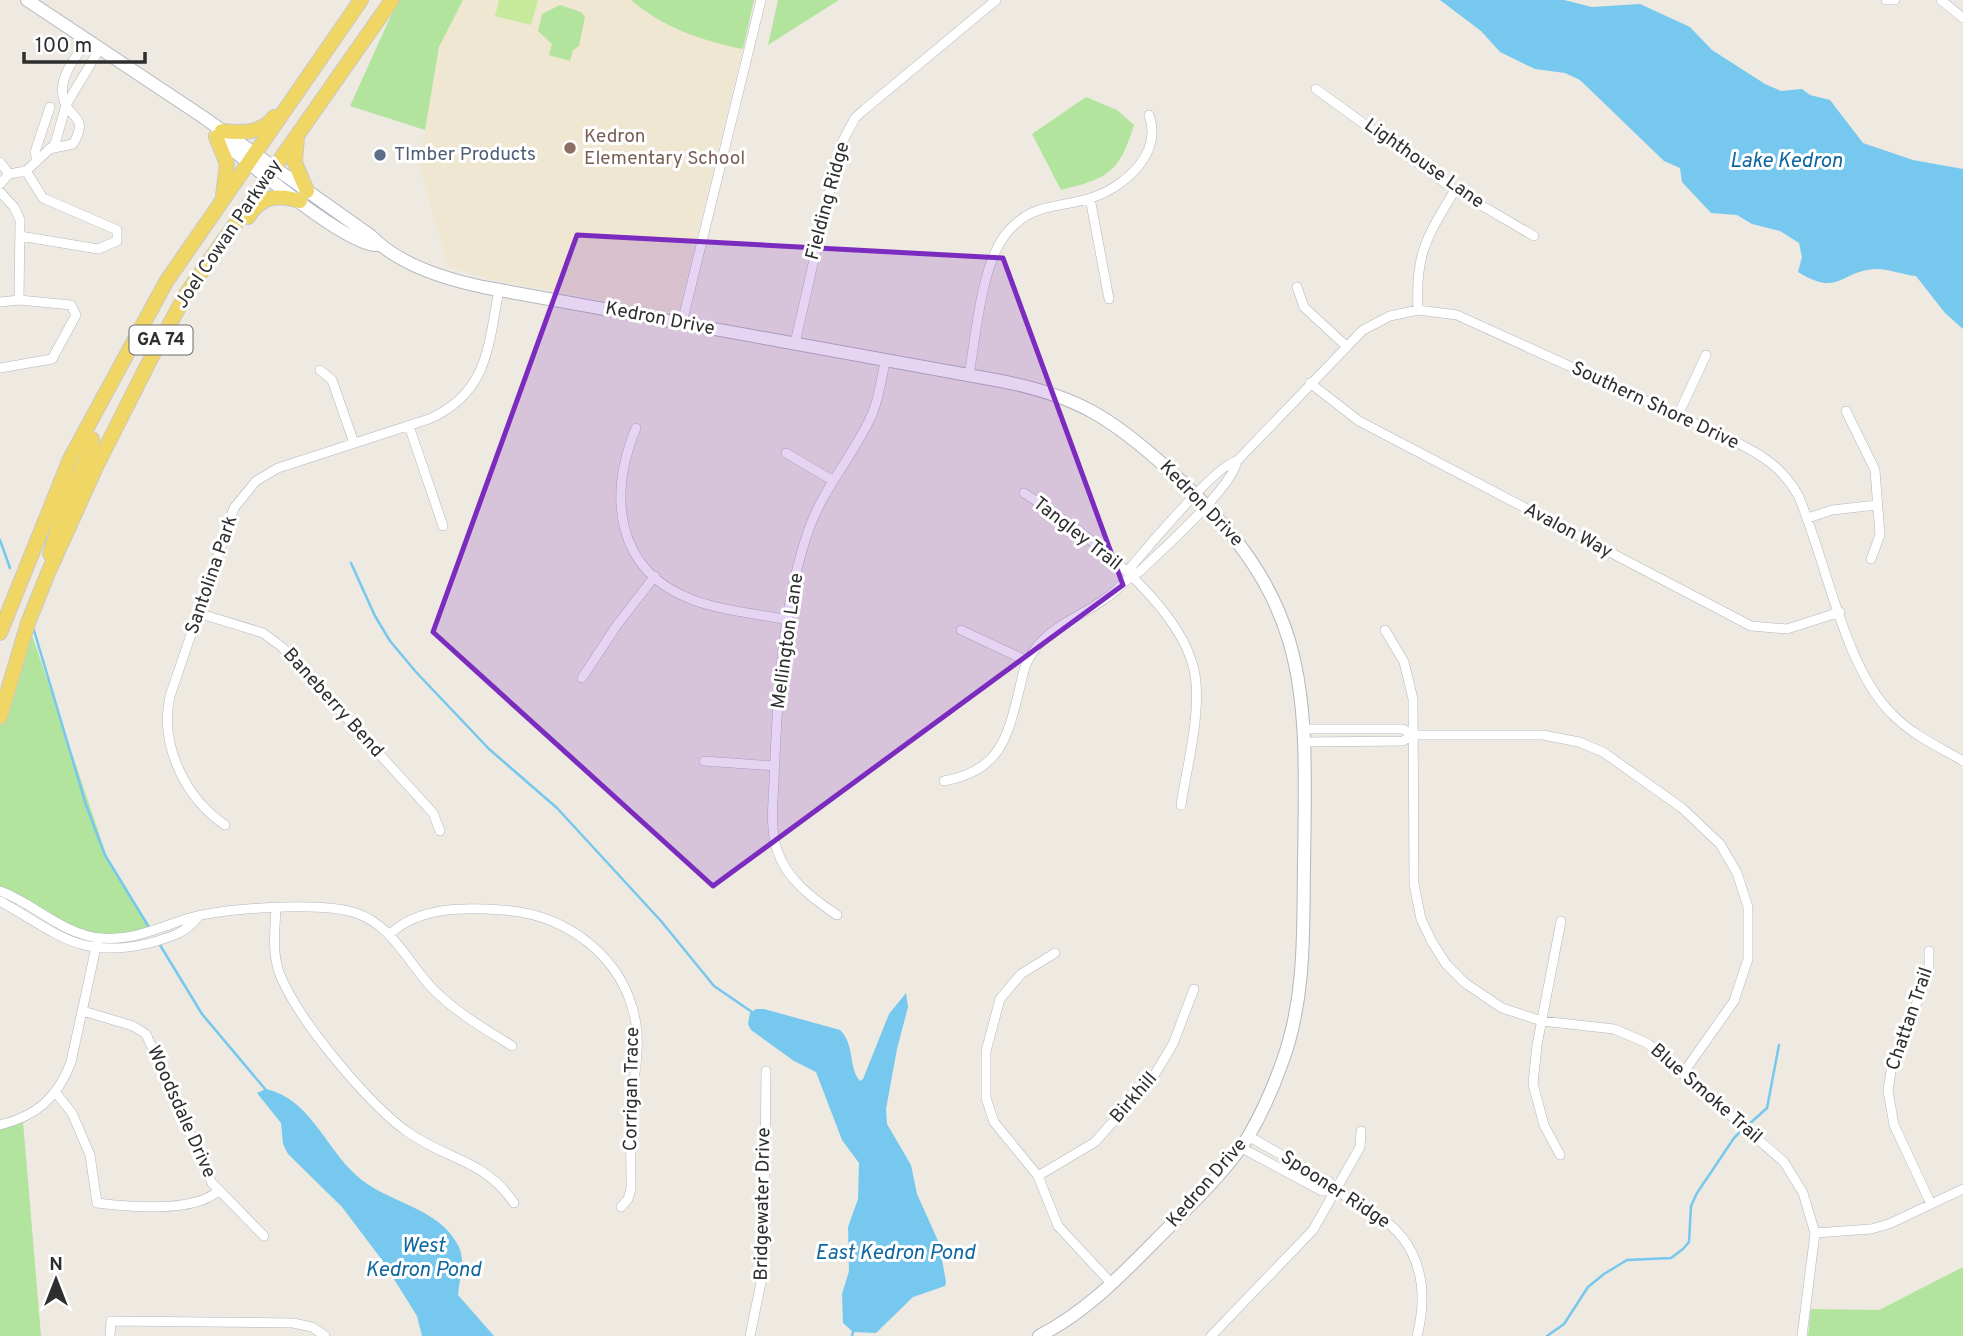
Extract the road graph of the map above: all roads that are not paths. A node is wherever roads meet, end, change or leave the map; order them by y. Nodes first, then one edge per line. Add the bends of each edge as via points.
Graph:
1 (28, 0) edge
2 (361, 0) edge
3 (392, 0) edge
4 (761, 0) edge
5 (996, 0) edge
6 (1886, 0) edge
7 (1895, 0) edge
8 (1941, 0) edge
9 (1963, 18) edge
10 (334, 39) junction
11 (87, 41) junction
12 (99, 50) junction
13 (324, 53) junction
14 (1316, 89) dead end
15 (66, 105) junction
16 (50, 107) dead end
17 (1150, 115) dead end
18 (298, 132) junction
19 (219, 134) junction
20 (49, 149) junction
21 (37, 161) junction
22 (0, 162) edge
23 (261, 165) junction
24 (26, 171) junction
25 (9, 174) junction
26 (0, 184) edge
27 (1455, 190) junction
28 (0, 192) edge
29 (304, 196) junction
30 (1090, 198) junction
31 (221, 203) junction
32 (20, 236) junction
33 (1534, 236) dead end
34 (1297, 287) dead end
35 (499, 290) junction
36 (186, 294) junction
37 (1109, 299) dead end
38 (19, 300) junction
39 (0, 302) edge
40 (1418, 310) junction
41 (682, 323) junction
42 (795, 342) junction
43 (1345, 345) junction
44 (1706, 355) dead end
45 (885, 360) junction
46 (0, 368) edge
47 (320, 370) dead end
48 (969, 375) junction
49 (1310, 383) junction
50 (1846, 411) dead end
51 (1678, 415) junction
52 (409, 426) junction
53 (636, 428) dead end
54 (82, 437) junction
55 (354, 443) junction
56 (786, 453) dead end
57 (1237, 461) junction
58 (832, 480) junction
59 (1024, 493) dead end
60 (1196, 494) junction
61 (1206, 504) junction
62 (1877, 505) junction
63 (1808, 518) junction
64 (443, 526) dead end
65 (1871, 559) dead end
66 (48, 573) junction
67 (655, 576) junction
68 (1129, 576) junction
69 (1840, 612) junction
70 (198, 613) junction
71 (789, 620) junction
72 (961, 630) dead end
73 (1385, 630) dead end
74 (0, 633) edge
75 (1027, 661) junction
76 (582, 678) dead end
77 (0, 717) edge
78 (1412, 735) junction
79 (1305, 736) junction
80 (704, 761) dead end
81 (1963, 761) edge
82 (775, 766) junction
83 (944, 781) dead end
84 (1181, 806) dead end
85 (225, 825) dead end
86 (440, 831) dead end
87 (0, 891) edge
88 (0, 901) edge
89 (276, 908) junction
90 (38, 910) junction
91 (837, 915) dead end
92 (197, 918) junction
93 (32, 920) junction
94 (1561, 921) dead end
95 (391, 933) junction
96 (98, 938) junction
97 (96, 948) junction
98 (1929, 951) dead end
99 (1055, 953) dead end
100 (1194, 989) dead end
101 (83, 1011) junction
102 (1542, 1021) junction
103 (512, 1046) dead end
104 (766, 1070) dead end
105 (1684, 1072) junction
106 (56, 1093) junction
107 (0, 1125) edge
108 (1361, 1131) dead end
109 (1244, 1142) junction
110 (1559, 1155) dead end
111 (1038, 1177) junction
112 (1963, 1189) edge
113 (1336, 1191) junction
114 (217, 1192) junction
115 (514, 1203) dead end
116 (1931, 1204) junction
117 (621, 1207) dead end
118 (1815, 1233) junction
119 (264, 1236) dead end
120 (1112, 1284) junction
121 (110, 1336) edge
122 (325, 1336) edge
123 (750, 1336) edge
124 (1039, 1336) edge
125 (1211, 1336) edge
126 (1417, 1336) edge
127 (1802, 1336) edge

1 - 11 street, Kedron Drive
2 - 10 main road, Joel Cowan Parkway / GA 74
3 - 18 main road, Joel Cowan Parkway / GA 74
4 - 41 street
5 - 42 street, Fielding Ridge via 865,109 844,137
6 - 7 street
8 - 9 street
10 - 13 main road, Joel Cowan Parkway / GA 74
10 - 23 main road via 315,80 271,142
11 - 12 street, Kedron Drive
11 - 15 street via 65,75 62,96
12 - 15 street
12 - 19 street, Kedron Drive
13 - 19 main road via 307,68 267,125 249,132
13 - 23 main road, Joel Cowan Parkway / GA 74
14 - 27 street, Lighthouse Lane
15 - 20 street via 55,144
15 - 20 street via 79,120 80,132 73,144
16 - 21 street via 35,152
17 - 30 street via 1153,136 1145,157 1124,181
18 - 23 main road, Joel Cowan Parkway / GA 74
18 - 29 main road via 295,163
19 - 23 street, Kedron Drive
19 - 31 main road via 227,164
20 - 21 street
21 - 24 street
22 - 25 street
23 - 29 street, Kedron Drive
23 - 31 main road, Joel Cowan Parkway / GA 74
23 - 36 main road, Joel Cowan Parkway / GA 74
24 - 25 street
24 - 32 street via 43,198 117,230 117,241 98,248
25 - 26 street
27 - 33 street, Lighthouse Lane
27 - 40 street via 1422,250 1417,271
28 - 32 street via 20,220
29 - 35 street, Kedron Drive via 371,236 379,246 441,275
29 - 36 main road via 264,200 254,208 205,279
30 - 37 street
30 - 48 street via 1034,212 1018,221 998,245 989,269
31 - 54 main road, Joel Cowan Parkway / GA 74 via 166,282
32 - 38 street
34 - 43 street via 1304,307
35 - 41 street, Kedron Drive
35 - 52 street, Santolina Park via 486,358 477,380 452,407
36 - 66 main road, Joel Cowan Parkway / GA 74 via 115,429
38 - 39 street
38 - 46 street via 71,304 76,315 52,359
40 - 43 street, Southern Shore Drive via 1375,323
40 - 51 street, Southern Shore Drive via 1457,315
41 - 42 street, Kedron Drive
42 - 45 street, Kedron Drive
43 - 49 street, Southern Shore Drive
44 - 51 street
45 - 48 street, Kedron Drive
45 - 58 street, Mellington Lane via 872,414
47 - 55 street via 332,380
48 - 60 street, Kedron Drive via 1036,388 1094,410
49 - 57 street, Southern Shore Drive
49 - 69 street, Avalon Way via 1359,421 1751,626 1787,629
50 - 62 street via 1875,470
51 - 63 street, Southern Shore Drive via 1772,462 1789,480
52 - 55 street, Santolina Park
52 - 64 street
53 - 67 street via 620,474 621,519 635,550
54 - 66 main road via 92,439 91,448 63,511
54 - 74 main road, Joel Cowan Parkway / GA 74
55 - 70 street, Santolina Park via 278,468 256,481 230,518
56 - 58 street
57 - 60 street, Southern Shore Drive via 1225,466
57 - 61 street, Southern Shore Drive
58 - 71 street, Mellington Lane via 806,539
59 - 68 street, Tangley Trail via 1060,516
60 - 61 street, Kedron Drive
60 - 68 street, Southern Shore Drive via 1131,567
61 - 68 street, Southern Shore Drive via 1139,572
61 - 79 street, Kedron Drive via 1246,551 1279,610 1297,667
62 - 63 street
62 - 65 street via 1880,535
63 - 69 street, Southern Shore Drive
66 - 77 main road, Joel Cowan Parkway / GA 74
67 - 71 street via 706,604
67 - 76 street
68 - 75 street via 1109,597 1048,633
68 - 84 street, Tangley Trail via 1175,627 1196,681 1194,730
69 - 81 street, Southern Shore Drive via 1867,680 1889,712
70 - 85 street, Santolina Park via 170,696 166,733 196,797
70 - 86 street, Baneberry Bend via 263,633 282,647 433,813
71 - 82 street, Mellington Lane via 780,675
72 - 75 street
73 - 78 street, Blue Smoke Trail via 1409,678
75 - 83 street via 998,750 969,776
78 - 79 street via 1403,729
78 - 102 street, Blue Smoke Trail via 1414,884 1432,942 1446,964 1482,997
78 - 105 street via 1543,735 1579,742 1603,752 1682,808 1720,844 1737,873 1748,907 1748,959 1734,1001
79 - 109 street, Kedron Drive via 1299,1003 1283,1060
80 - 82 street
82 - 91 street, Mellington Lane via 777,850 793,879
87 - 90 street
88 - 93 street
89 - 92 street via 223,910
89 - 95 street via 341,909 370,919
89 - 115 street via 275,954 280,973 322,1042 397,1123 489,1174
90 - 93 street
90 - 96 street via 59,925
92 - 96 street via 146,933
92 - 97 street via 190,927 166,939 130,948
93 - 97 street via 79,945
94 - 102 street
95 - 103 street via 435,991 468,1019
95 - 117 street, Corrigan Trace via 402,923 444,911 514,911 561,923 603,956 623,986 636,1024 631,1189
96 - 97 street
97 - 101 street
98 - 116 street, Chattan Trail via 1929,973 1892,1064 1888,1091 1894,1125
99 - 111 street via 1021,974 1000,999 990,1028 984,1072 994,1122
100 - 111 street, Birkhill via 1156,1074 1095,1142
101 - 106 street via 71,1062
101 - 114 street, Woodsdale Drive via 146,1034
102 - 105 street, Blue Smoke Trail via 1624,1032 1647,1043
102 - 110 street via 1533,1084 1544,1125
104 - 123 street, Bridgewater Drive via 764,1268
105 - 118 street, Blue Smoke Trail via 1795,1176
106 - 107 street via 33,1113
106 - 114 street via 72,1113 90,1155 97,1203 188,1205
108 - 113 street via 1360,1147
109 - 113 street, Spooner Ridge via 1328,1181
109 - 120 street, Kedron Drive via 1211,1184
111 - 120 street via 1058,1226
112 - 116 street
113 - 125 street via 1300,1246
113 - 126 street, Spooner Ridge via 1387,1222 1411,1249 1423,1289
114 - 119 street, Woodsdale Drive
116 - 118 street via 1871,1229
118 - 127 street, Blue Smoke Trail
120 - 124 street, Kedron Drive via 1075,1316
121 - 122 street via 111,1321 293,1323

